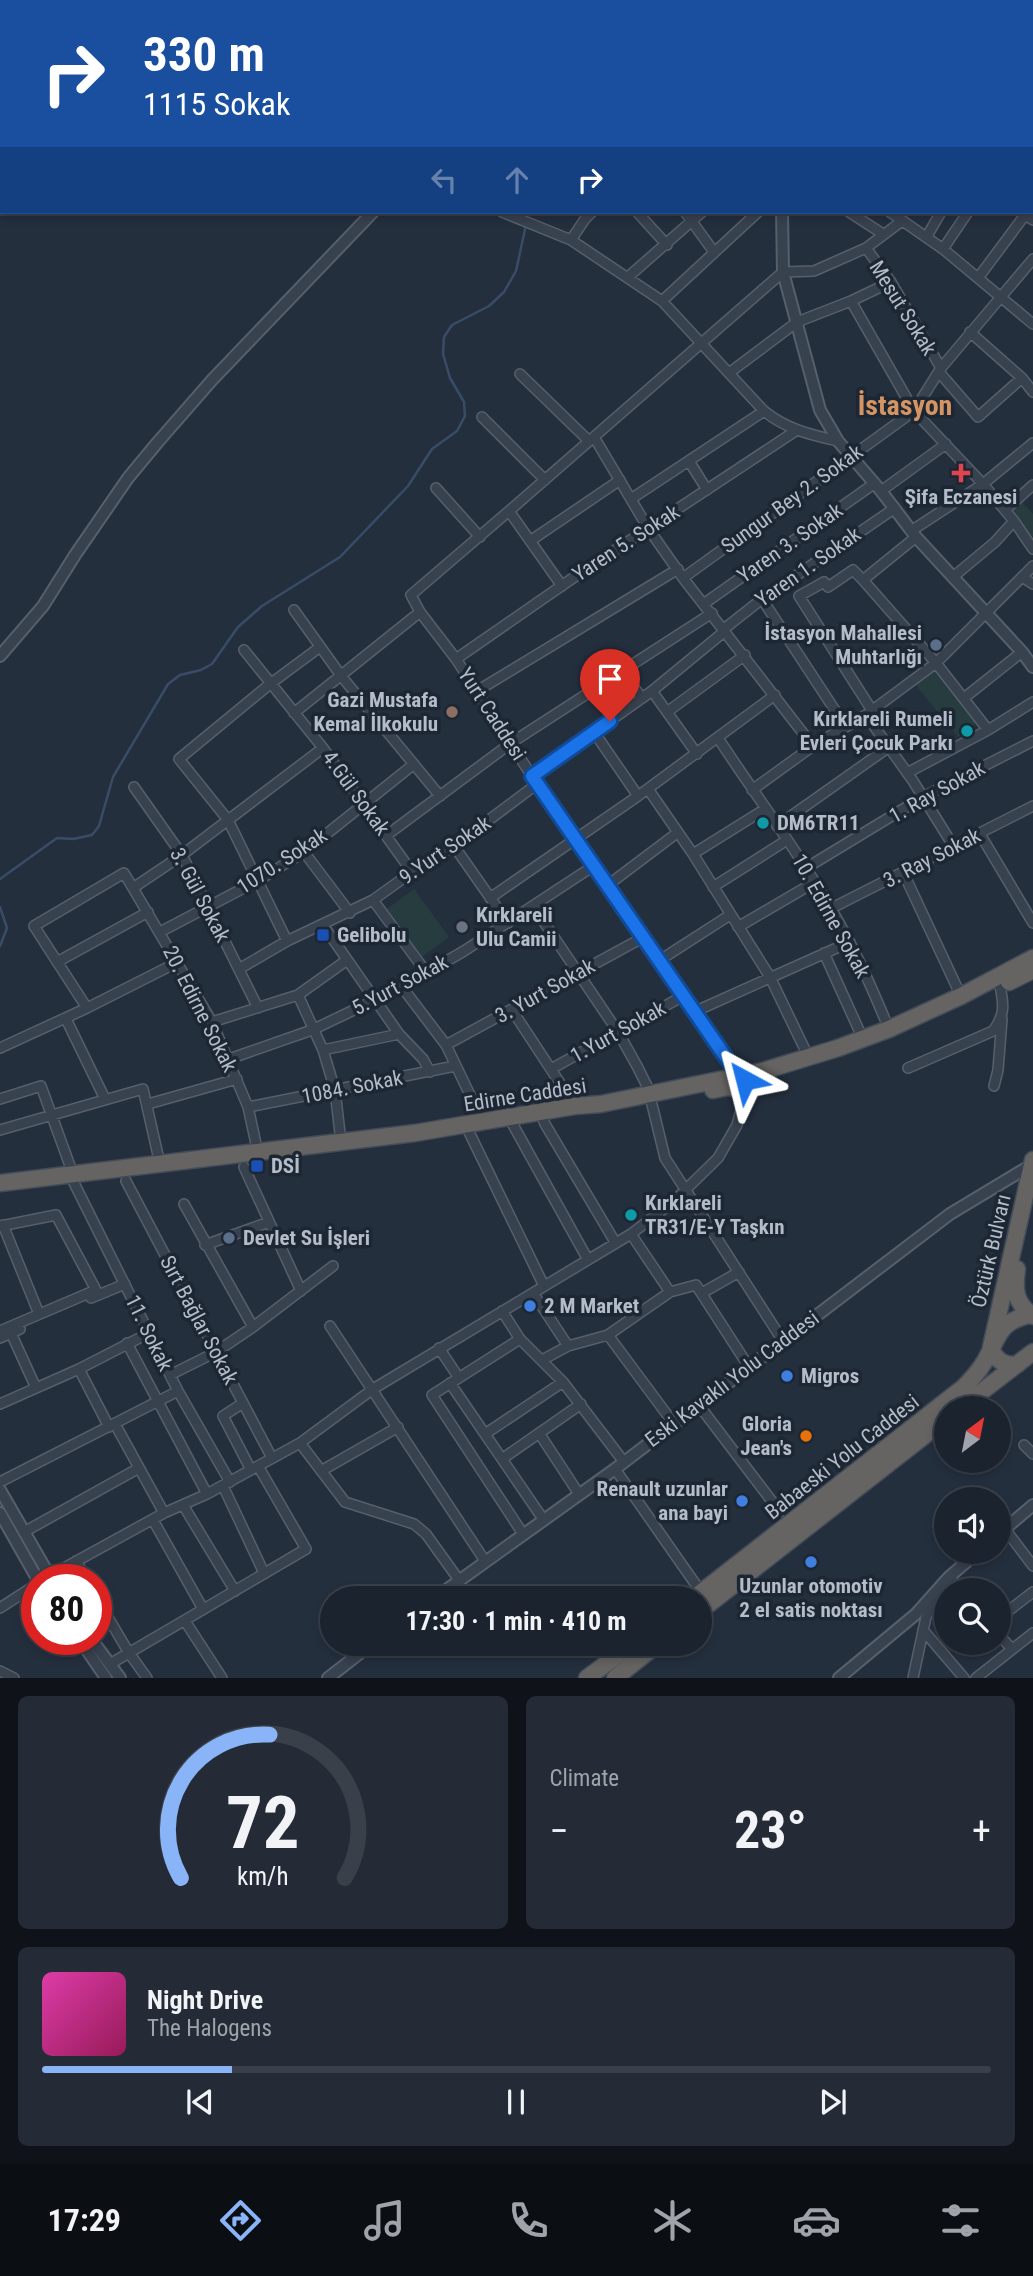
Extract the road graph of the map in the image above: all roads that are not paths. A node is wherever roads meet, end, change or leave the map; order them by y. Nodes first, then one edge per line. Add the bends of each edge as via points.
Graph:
1 (371, 214) edge
2 (507, 214) edge
3 (590, 214) edge
4 (638, 214) edge
5 (687, 214) edge
6 (700, 214) edge
7 (756, 214) edge
8 (782, 214) edge
9 (852, 214) edge
10 (894, 214) edge
11 (940, 214) edge
12 (967, 214) edge
13 (1033, 220) edge
14 (692, 221) junction
15 (902, 221) junction
16 (883, 234) junction
17 (927, 236) junction
18 (571, 240) junction
19 (667, 245) junction
20 (866, 248) junction
21 (943, 249) junction
22 (715, 252) junction
23 (1033, 259) edge
24 (783, 272) junction
25 (628, 277) junction
26 (978, 278) junction
27 (891, 282) junction
28 (1001, 296) junction
29 (662, 301) junction
30 (851, 301) junction
31 (797, 321) junction
32 (1033, 324) edge
33 (970, 332) junction
34 (702, 342) junction
35 (940, 370) junction
36 (729, 373) junction
37 (520, 374) dead end
38 (1022, 378) junction
39 (1033, 392) edge
40 (764, 411) junction
41 (914, 411) junction
42 (482, 417) dead end
43 (797, 430) junction
44 (592, 439) junction
45 (838, 441) junction
46 (1033, 443) edge
47 (946, 444) junction
48 (851, 457) junction
49 (688, 461) junction
50 (545, 480) junction
51 (620, 480) junction
52 (983, 484) junction
53 (1033, 485) edge
54 (878, 487) junction
55 (436, 488) dead end
56 (707, 490) junction
57 (631, 499) junction
58 (895, 508) junction
59 (1005, 510) junction
60 (509, 511) junction
61 (1014, 521) junction
62 (648, 528) junction
63 (914, 534) junction
64 (480, 537) junction
65 (530, 541) junction
66 (1033, 549) edge
67 (1033, 566) edge
68 (681, 573) junction
69 (953, 577) junction
70 (1022, 577) junction
71 (863, 579) junction
72 (1033, 584) edge
73 (562, 586) junction
74 (762, 599) junction
75 (705, 603) junction
76 (293, 610) dead end
77 (420, 612) junction
78 (712, 613) junction
79 (985, 613) junction
80 (724, 630) junction
81 (320, 647) junction
82 (244, 650) dead end
83 (1022, 652) junction
84 (745, 655) junction
85 (0, 656) edge
86 (456, 659) junction
87 (936, 663) junction
88 (1033, 667) edge
89 (622, 672) junction
90 (342, 677) junction
91 (270, 684) junction
92 (477, 691) junction
93 (652, 691) junction
94 (775, 695) junction
95 (642, 698) junction
96 (964, 698) junction
97 (1033, 702) edge
98 (667, 712) junction
99 (870, 712) junction
100 (294, 713) junction
101 (846, 727) junction
102 (988, 730) junction
103 (594, 732) junction
104 (718, 738) junction
105 (1033, 741) edge
106 (511, 743) junction
107 (813, 746) junction
108 (889, 747) junction
109 (323, 748) junction
110 (697, 754) junction
111 (414, 764) junction
112 (907, 773) junction
113 (535, 780) junction
114 (134, 787) dead end
115 (648, 789) junction
116 (752, 790) junction
117 (440, 796) junction
118 (638, 796) junction
119 (922, 797) junction
120 (364, 803) junction
121 (1033, 806) edge
122 (765, 809) junction
123 (228, 820) junction
124 (777, 826) junction
125 (677, 833) junction
126 (980, 834) junction
127 (387, 835) junction
128 (576, 838) junction
129 (787, 840) junction
130 (454, 846) junction
131 (954, 847) junction
132 (304, 852) junction
133 (693, 854) junction
134 (182, 855) junction
135 (595, 865) junction
136 (806, 868) junction
137 (412, 872) junction
138 (903, 872) junction
139 (259, 880) junction
140 (815, 882) junction
141 (608, 885) junction
142 (713, 887) junction
143 (133, 888) junction
144 (490, 898) junction
145 (373, 900) junction
146 (207, 906) junction
147 (533, 906) junction
148 (831, 909) junction
149 (148, 912) junction
150 (350, 913) junction
151 (730, 915) junction
152 (508, 923) junction
153 (1033, 923) edge
154 (323, 925) junction
155 (738, 927) junction
156 (160, 932) junction
157 (644, 937) junction
158 (288, 941) junction
159 (850, 942) junction
160 (824, 953) junction
161 (1033, 958) edge
162 (347, 960) junction
163 (660, 960) junction
164 (57, 962) junction
165 (178, 962) junction
166 (239, 968) junction
167 (1033, 970) edge
168 (426, 972) junction
169 (576, 973) junction
170 (770, 977) junction
171 (1000, 986) junction
172 (402, 987) junction
173 (298, 995) junction
174 (685, 995) junction
175 (961, 996) junction
176 (376, 1001) junction
177 (258, 1007) junction
178 (87, 1008) junction
179 (512, 1010) junction
180 (696, 1011) junction
181 (66, 1019) junction
182 (1002, 1020) junction
183 (212, 1022) junction
184 (312, 1030) junction
185 (889, 1030) junction
186 (618, 1032) junction
187 (399, 1034) junction
188 (863, 1039) junction
189 (446, 1045) junction
190 (0, 1048) edge
191 (323, 1050) junction
192 (809, 1058) junction
193 (229, 1059) junction
194 (455, 1066) junction
195 (908, 1068) dead end
196 (551, 1069) junction
197 (430, 1072) junction
198 (237, 1079) junction
199 (739, 1082) junction
200 (994, 1086) dead end
201 (334, 1090) junction
202 (650, 1097) junction
203 (0, 1099) edge
204 (105, 1099) junction
205 (148, 1104) junction
206 (575, 1106) junction
207 (248, 1107) junction
208 (51, 1114) junction
209 (542, 1115) junction
210 (483, 1122) junction
211 (512, 1123) junction
212 (0, 1130) edge
213 (468, 1130) junction
214 (341, 1142) junction
215 (258, 1153) junction
216 (1033, 1163) edge
217 (160, 1164) junction
218 (244, 1167) dead end
219 (73, 1178) junction
220 (126, 1181) dead end
221 (0, 1183) edge
222 (0, 1191) edge
223 (685, 1191) junction
224 (1033, 1202) edge
225 (184, 1204) dead end
226 (268, 1222) junction
227 (1, 1226) edge
228 (631, 1234) junction
229 (615, 1242) junction
230 (205, 1245) junction
231 (587, 1258) junction
232 (333, 1266) dead end
233 (739, 1272) junction
234 (125, 1284) junction
235 (544, 1286) junction
236 (301, 1291) junction
237 (670, 1292) junction
238 (533, 1293) junction
239 (702, 1293) junction
240 (502, 1311) junction
241 (40, 1314) junction
242 (1032, 1314) edge
243 (330, 1326) dead end
244 (253, 1327) junction
245 (0, 1331) edge
246 (11, 1333) junction
247 (149, 1333) junction
248 (608, 1335) junction
249 (0, 1338) edge
250 (520, 1339) junction
251 (783, 1341) junction
252 (127, 1343) junction
253 (568, 1346) junction
254 (991, 1347) junction
255 (439, 1348) junction
256 (216, 1352) junction
257 (1033, 1352) edge
258 (541, 1360) junction
259 (1018, 1364) junction
260 (749, 1367) junction
261 (79, 1369) junction
262 (170, 1375) junction
263 (459, 1378) junction
264 (563, 1382) junction
265 (450, 1383) junction
266 (36, 1388) junction
267 (373, 1389) junction
268 (178, 1391) junction
269 (976, 1396) edge
270 (159, 1401) junction
271 (243, 1403) junction
272 (0, 1404) edge
273 (581, 1404) junction
274 (698, 1404) junction
275 (674, 1424) junction
276 (112, 1426) junction
277 (398, 1427) junction
278 (934, 1428) edge
279 (539, 1433) junction
280 (485, 1434) junction
281 (300, 1443) junction
282 (1024, 1445) dead end
283 (1033, 1454) edge
284 (272, 1458) junction
285 (502, 1459) junction
286 (619, 1465) junction
287 (139, 1468) junction
288 (255, 1468) junction
289 (321, 1471) junction
290 (0, 1482) edge
291 (226, 1484) junction
292 (0, 1490) edge
293 (207, 1494) junction
294 (579, 1494) junction
295 (183, 1505) junction
296 (1033, 1505) edge
297 (779, 1512) dead end
298 (0, 1513) edge
299 (164, 1513) junction
300 (543, 1519) junction
301 (153, 1520) junction
302 (1011, 1524) edge
303 (24, 1532) junction
304 (523, 1534) junction
305 (1011, 1542) edge
306 (485, 1561) junction
307 (76, 1562) joint
308 (33, 1564) edge
309 (37, 1564) edge
310 (72, 1564) edge
311 (964, 1564) edge
312 (1033, 1566) edge
313 (264, 1573) junction
314 (948, 1577) junction
315 (459, 1580) junction
316 (451, 1586) edge
317 (693, 1586) edge
318 (710, 1586) edge
319 (235, 1591) junction
320 (1033, 1592) edge
321 (21, 1595) edge
322 (712, 1602) edge
323 (0, 1608) edge
324 (203, 1609) junction
325 (1011, 1609) edge
326 (185, 1620) junction
327 (112, 1625) edge
328 (923, 1630) junction
329 (1033, 1633) edge
330 (1012, 1649) joint
331 (128, 1653) junction
332 (90, 1655) edge
333 (103, 1655) edge
334 (356, 1656) edge
335 (617, 1656) edge
336 (643, 1656) edge
337 (110, 1664) junction
338 (0, 1671) edge
339 (13, 1678) edge
340 (106, 1678) edge
341 (120, 1678) edge
342 (147, 1678) edge
343 (222, 1678) edge
344 (328, 1678) edge
345 (587, 1678) edge
346 (615, 1678) edge
347 (839, 1678) edge
348 (913, 1678) edge
349 (964, 1678) edge
350 (976, 1678) edge

1 - 85 street via 157,443 128,478 43,606
2 - 18 street
3 - 18 street
4 - 19 street
5 - 14 street
6 - 14 street
7 - 22 street
8 - 24 street
9 - 16 street
10 - 15 street
11 - 17 street
12 - 21 street
13 - 26 street via 1025,215
14 - 19 street
14 - 22 street
15 - 16 street
15 - 17 street
16 - 20 street
17 - 21 street
18 - 25 street
19 - 25 street
20 - 24 street via 814,271
20 - 27 street, Mesut Sokak
21 - 26 street
22 - 29 street
23 - 28 street, Sungur Bey 2. Sokak
24 - 31 street
24 - 34 street
25 - 29 street
26 - 28 street
27 - 30 street
27 - 35 street, Mesut Sokak
28 - 32 street
28 - 33 street, Sungur Bey 2. Sokak
29 - 34 street
30 - 31 street
30 - 41 street
31 - 36 street
31 - 45 street via 820,410
33 - 35 street, Sungur Bey 2. Sokak
33 - 38 street
34 - 36 street
34 - 44 street
35 - 38 street, Mesut Sokak via 978,417
35 - 41 street, Sungur Bey 2. Sokak
36 - 40 street
37 - 44 street
38 - 39 street
40 - 43 street
40 - 49 street
41 - 47 street
41 - 48 street, Sungur Bey 2. Sokak
42 - 50 street
43 - 45 street
43 - 56 street, Yaren 5. Sokak
44 - 50 street
44 - 51 street
45 - 48 street
46 - 52 street
47 - 52 street
47 - 54 street, Yaren 3. Sokak
48 - 54 street
48 - 68 street, Sungur Bey 2. Sokak
49 - 56 street
49 - 57 street
50 - 60 street
51 - 57 street
51 - 65 street
52 - 59 street
52 - 63 street
53 - 59 street
54 - 58 street
54 - 75 street, Yaren 3. Sokak
55 - 64 street
56 - 62 street, Yaren 5. Sokak
57 - 62 street
58 - 63 street
58 - 74 street, Yaren 1. Sokak
59 - 61 street
60 - 64 street
60 - 65 street
61 - 66 street
61 - 69 street
62 - 68 street
62 - 73 street, Yaren 5. Sokak
63 - 69 street
63 - 71 street
64 - 77 street, Yurt Caddesi via 411,595
65 - 73 street
67 - 70 street
68 - 75 street
68 - 92 street, Sungur Bey 2. Sokak
69 - 79 street
70 - 72 street
70 - 79 street
71 - 87 street
71 - 99 street via 853,570 828,587 824,582 799,596
73 - 86 street, Yaren 5. Sokak
74 - 80 street, Yaren 1. Sokak
74 - 101 street
75 - 78 street
76 - 81 street
77 - 86 street, Yurt Caddesi
77 - 90 street
78 - 80 street
78 - 89 street
79 - 83 street
79 - 87 street
80 - 84 street
80 - 93 street, Yaren 1. Sokak
81 - 90 street
81 - 91 street
82 - 91 street, 4.Gül Sokak
83 - 88 street
83 - 96 street
84 - 94 street
84 - 98 street
86 - 92 street, Yurt Caddesi
87 - 96 street
87 - 99 street
89 - 95 street
89 - 106 street
90 - 100 street
90 - 111 street
91 - 100 street, 4.Gül Sokak
91 - 123 street via 179,759
92 - 106 street, Yurt Caddesi
93 - 95 street, Yaren 1. Sokak
93 - 98 street
94 - 104 street
94 - 107 street
95 - 103 street, 9.Yurt Sokak
96 - 102 street
97 - 102 street
98 - 110 street
99 - 101 street
99 - 108 street
100 - 109 street, 4.Gül Sokak
101 - 107 street
102 - 112 street
103 - 113 street, 9.Yurt Sokak
103 - 118 street
104 - 110 street
104 - 116 street, 10. Edirne Sokak
105 - 119 street, 1. Ray Sokak
106 - 113 street, Yurt Caddesi
106 - 117 street
107 - 116 street
108 - 112 street
108 - 124 street
109 - 120 street, 4.Gül Sokak
109 - 123 street
110 - 115 street
111 - 117 street
111 - 120 street, 1070. Sokak
112 - 119 street
113 - 128 street, Yurt Caddesi
113 - 130 street, 9.Yurt Sokak
114 - 134 street, 3. Gül Sokak
115 - 118 street
115 - 125 street
116 - 122 street, 10. Edirne Sokak
117 - 127 street
118 - 128 street
119 - 131 street
119 - 136 street, 1. Ray Sokak
120 - 127 street, 4.Gül Sokak
120 - 132 street, 1070. Sokak
121 - 126 street, 3. Ray Sokak
122 - 124 street, 10. Edirne Sokak
122 - 133 street
123 - 134 street
123 - 139 street
124 - 129 street, 10. Edirne Sokak
125 - 133 street
125 - 141 street
126 - 131 street, 3. Ray Sokak
126 - 153 street
127 - 137 street, 4.Gül Sokak
128 - 135 street, Yurt Caddesi
128 - 144 street
129 - 136 street, 10. Edirne Sokak
129 - 142 street
130 - 137 street, 9.Yurt Sokak
130 - 144 street
131 - 138 street, 3. Ray Sokak
132 - 139 street, 1070. Sokak
132 - 150 street
133 - 142 street
134 - 143 street
134 - 146 street, 3. Gül Sokak
135 - 141 street, Yurt Caddesi
135 - 147 street, 5.Yurt Sokak
136 - 140 street, 10. Edirne Sokak
137 - 145 street, 9.Yurt Sokak
138 - 148 street, 3. Ray Sokak
138 - 175 street
139 - 146 street, 1070. Sokak
139 - 158 street
140 - 148 street, 10. Edirne Sokak
140 - 155 street
141 - 157 street, Yurt Caddesi
142 - 151 street
143 - 149 street, 20. Edirne Sokak
143 - 164 street, 20. Edirne Sokak via 124,873 34,926
144 - 152 street
145 - 150 street, 9.Yurt Sokak
145 - 168 street
146 - 156 street, 1070. Sokak
146 - 166 street, 3. Gül Sokak
147 - 152 street, 5.Yurt Sokak
147 - 169 street
148 - 159 street, 10. Edirne Sokak
149 - 156 street, 20. Edirne Sokak
149 - 164 street
150 - 154 street, 9.Yurt Sokak
151 - 155 street
151 - 163 street
152 - 168 street, 5.Yurt Sokak
154 - 158 street, 9.Yurt Sokak
154 - 162 street
155 - 170 street
156 - 165 street, 20. Edirne Sokak
157 - 163 street, Yurt Caddesi
157 - 169 street, 3. Yurt Sokak
158 - 166 street, 9.Yurt Sokak
159 - 160 street
159 - 185 street, 10. Edirne Sokak
160 - 170 street
160 - 188 street
161 - 175 highway, Edirne Caddesi
162 - 173 street
162 - 176 street
163 - 174 street, Yurt Caddesi
164 - 178 street
165 - 178 street
165 - 183 street, 20. Edirne Sokak
166 - 177 street, 3. Gül Sokak
167 - 171 highway, Edirne Caddesi
168 - 172 street, 5.Yurt Sokak
169 - 179 street, 3. Yurt Sokak
169 - 186 street
170 - 180 street
170 - 192 street
171 - 182 street
171 - 199 highway, Edirne Caddesi via 860,1048
172 - 176 street, 5.Yurt Sokak
172 - 189 street
173 - 177 street
173 - 184 street
174 - 180 street, Yurt Caddesi
174 - 186 street, 1.Yurt Sokak
175 - 185 highway, Edirne Caddesi
176 - 184 street, 5.Yurt Sokak
176 - 187 street
177 - 183 street
178 - 181 street
179 - 189 street, 3. Yurt Sokak
179 - 196 street
180 - 199 street, Yurt Caddesi
181 - 190 street
181 - 204 street
182 - 195 street via 993,1031
182 - 200 street
183 - 193 street, 20. Edirne Sokak
184 - 191 street
184 - 193 street, 5.Yurt Sokak
185 - 188 highway, Edirne Caddesi
186 - 196 street, 1.Yurt Sokak
186 - 202 street
187 - 191 street
187 - 197 street
188 - 192 highway, Edirne Caddesi
189 - 194 street
191 - 201 street
192 - 199 highway, Edirne Caddesi
193 - 198 street, 20. Edirne Sokak
194 - 197 street, 1084. Sokak
194 - 210 street
196 - 206 street
197 - 201 street, 1084. Sokak
198 - 205 street
198 - 207 street, 20. Edirne Sokak
199 - 202 highway, Edirne Caddesi
199 - 223 street via 740,1115 730,1142
201 - 207 street, 1084. Sokak
201 - 214 street
202 - 206 highway, Edirne Caddesi
202 - 209 highway, Edirne Caddesi
202 - 223 street via 665,1158
203 - 208 street, 11. Sokak via 41,1086
204 - 205 street via 143,1089
204 - 208 street
205 - 217 street
206 - 209 highway, Edirne Caddesi
207 - 215 street, 20. Edirne Sokak
208 - 212 street
208 - 219 street, 11. Sokak
209 - 210 highway, Edirne Caddesi
209 - 211 highway, Edirne Caddesi
209 - 229 street
210 - 214 highway, Edirne Caddesi
211 - 213 highway, Edirne Caddesi
211 - 231 street
213 - 219 highway, Edirne Caddesi via 228,1164
213 - 235 street
214 - 215 highway, Edirne Caddesi
215 - 217 highway, Edirne Caddesi
216 - 251 street, Eski Kavaklı Yolu Caddesi via 950,1214
216 - 254 highway, Öztürk Bulvarı
217 - 219 highway, Edirne Caddesi
218 - 226 street
219 - 221 highway, Edirne Caddesi
219 - 222 highway, Edirne Caddesi
219 - 234 street, 11. Sokak
220 - 256 street, Sırt Bağlar Sokak
223 - 228 street
223 - 233 street
224 - 242 highway, Öztürk Bulvarı via 1015,1286 1017,1298
225 - 230 street
226 - 230 street
226 - 236 street
227 - 241 street
227 - 241 street via 56,1214 96,1290
228 - 229 street
228 - 237 street
229 - 231 street
230 - 244 street
231 - 235 street
232 - 236 street
233 - 239 street
233 - 251 street
234 - 246 street
234 - 247 street, 11. Sokak
235 - 238 street
236 - 244 street
237 - 239 street via 696,1285
237 - 248 street
238 - 240 street
238 - 253 street
239 - 260 street
240 - 250 street
240 - 255 street
241 - 245 street
242 - 254 highway, Babaeski Yolu Caddesi via 1008,1322
243 - 267 street
244 - 256 street
246 - 249 street
246 - 266 street
247 - 252 street
247 - 262 street, 11. Sokak
248 - 253 street
248 - 275 street
250 - 258 street
250 - 263 street
251 - 260 street, Eski Kavaklı Yolu Caddesi
252 - 261 street
252 - 270 street
253 - 258 street
254 - 259 highway via 1002,1362
254 - 318 highway, Babaeski Yolu Caddesi via 964,1387
255 - 263 street
255 - 267 street
256 - 262 street
256 - 271 street, Sırt Bağlar Sokak
257 - 259 highway
258 - 264 street
259 - 269 highway
260 - 274 street, Eski Kavaklı Yolu Caddesi
261 - 266 street
261 - 276 street
262 - 268 street, 11. Sokak
263 - 265 street
264 - 273 street
264 - 280 street
265 - 280 street
265 - 304 street via 432,1395
266 - 272 street
267 - 277 street
267 - 281 street
268 - 270 street
268 - 291 street, 11. Sokak
270 - 276 street
270 - 293 street
271 - 284 street, Sırt Bağlar Sokak
271 - 288 street via 223,1416
273 - 279 street
273 - 286 street
274 - 275 street, Eski Kavaklı Yolu Caddesi
274 - 297 street
275 - 286 street, Eski Kavaklı Yolu Caddesi
276 - 287 street
276 - 290 street
277 - 289 street
277 - 306 street
278 - 322 highway, Babaeski Yolu Caddesi
279 - 285 street
279 - 294 street
280 - 285 street
281 - 284 street
281 - 289 street
282 - 283 street
284 - 288 street
285 - 300 street
286 - 294 street, Eski Kavaklı Yolu Caddesi
286 - 317 street
287 - 299 street
287 - 303 street
288 - 291 street
288 - 313 street via 306,1549
289 - 315 street via 345,1502 414,1524
291 - 293 street
291 - 313 street, 11. Sokak
292 - 303 street
293 - 295 street
294 - 300 street, Eski Kavaklı Yolu Caddesi
295 - 299 street
295 - 319 street
296 - 302 street
298 - 308 street
299 - 301 street
300 - 304 street, Eski Kavaklı Yolu Caddesi
301 - 307 street
301 - 324 street
303 - 309 street
304 - 306 street, Eski Kavaklı Yolu Caddesi
305 - 312 street
306 - 315 street, Eski Kavaklı Yolu Caddesi
307 - 310 street
311 - 314 street
313 - 319 street
314 - 328 street
314 - 347 street via 916,1614
315 - 316 street, Eski Kavaklı Yolu Caddesi
319 - 324 street
320 - 325 street
321 - 323 street
324 - 326 street
326 - 331 street
326 - 343 street
327 - 331 street
328 - 348 street
328 - 349 street
329 - 330 street
330 - 350 street
331 - 337 street
331 - 342 street
332 - 340 street
333 - 337 street
334 - 344 street
335 - 345 highway
336 - 346 highway
337 - 341 street
338 - 339 street

